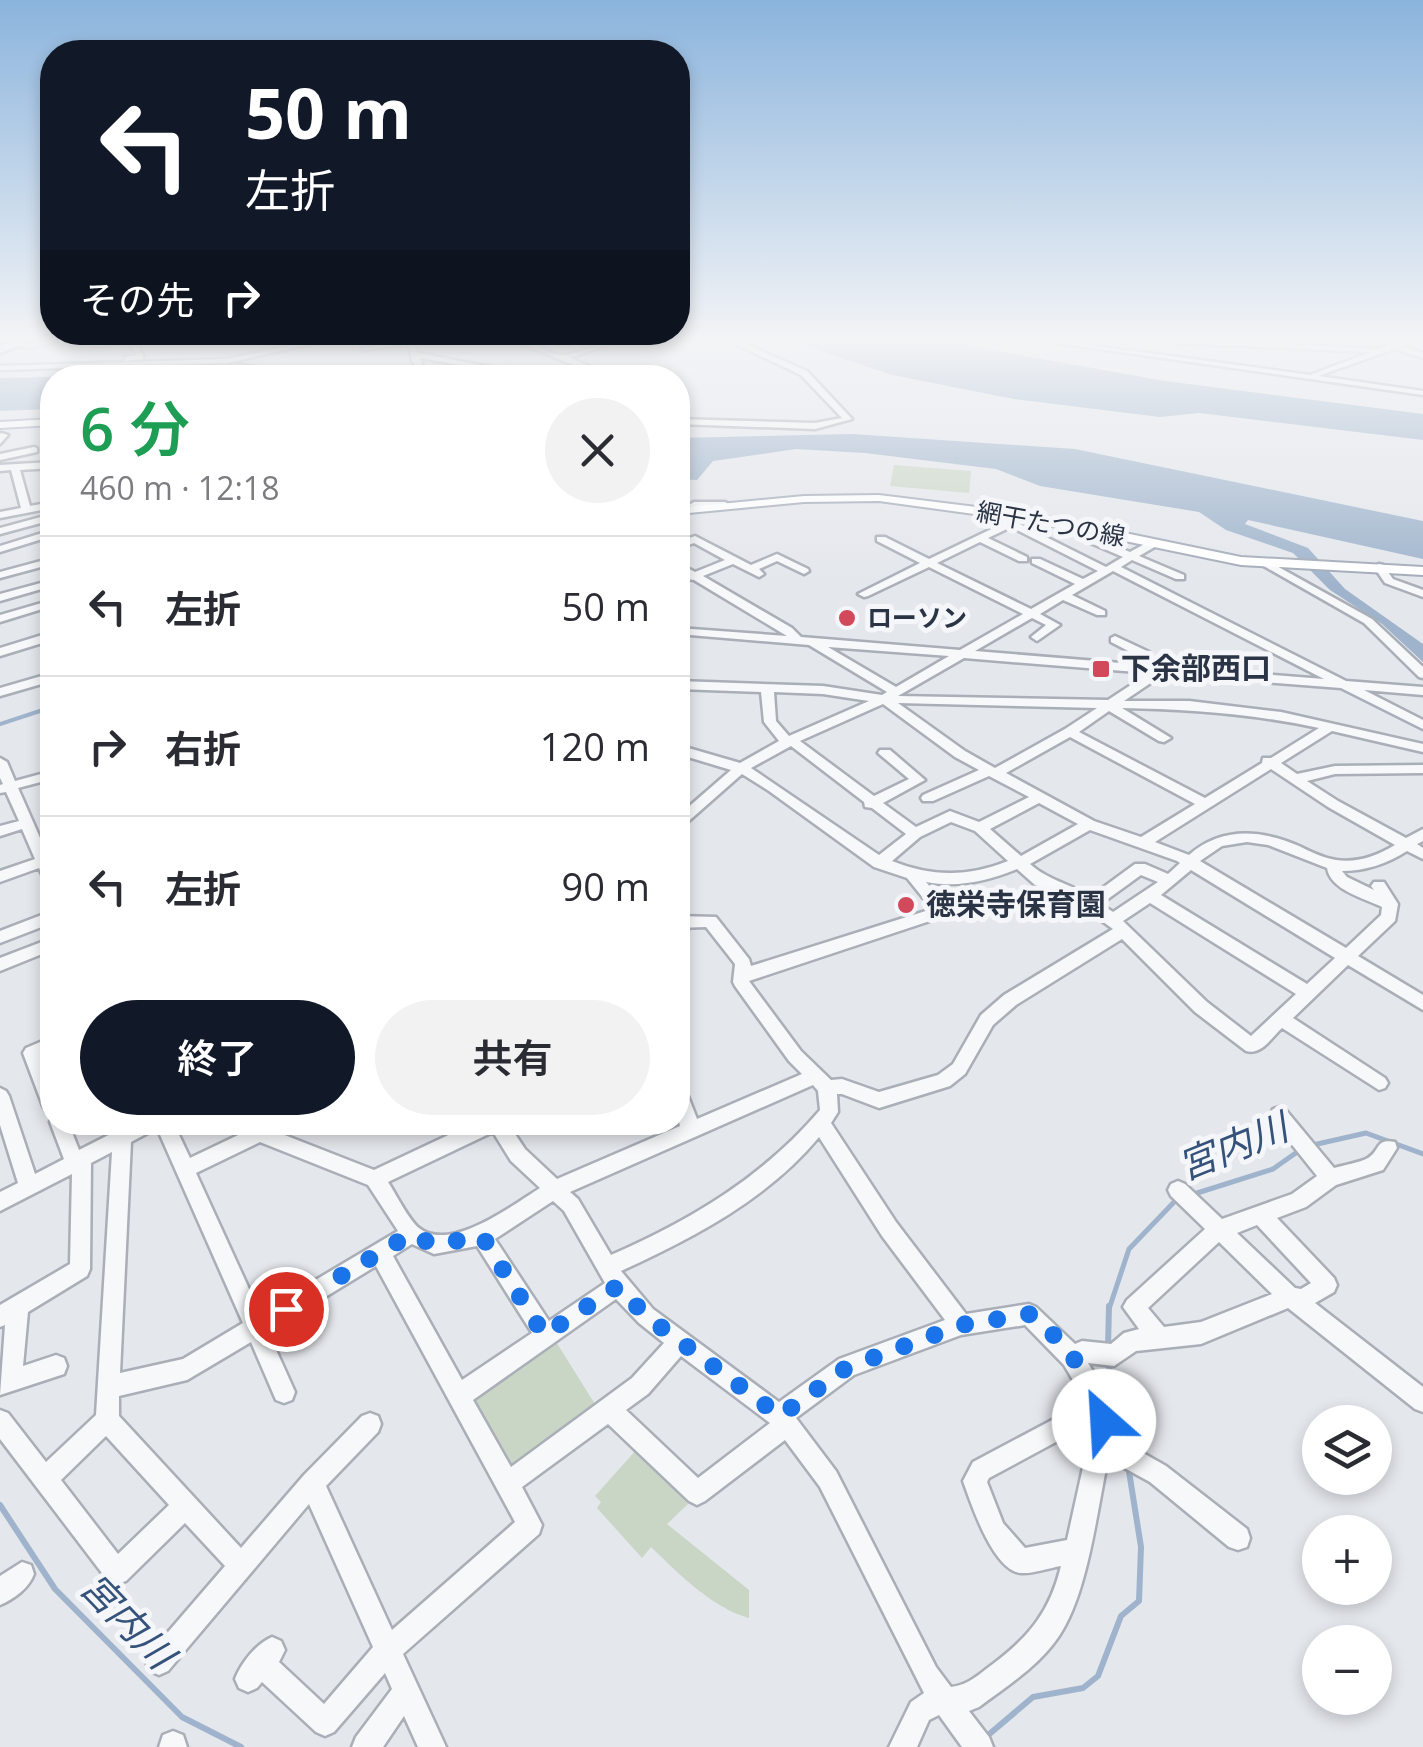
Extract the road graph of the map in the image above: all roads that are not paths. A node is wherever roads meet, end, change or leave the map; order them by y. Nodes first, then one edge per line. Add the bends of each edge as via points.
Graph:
1 (696, 423) edge
2 (831, 423) edge
3 (40, 425) edge
4 (1, 434) edge
5 (34, 450) dead end
6 (0, 457) edge
7 (40, 465) edge
8 (6, 468) edge
9 (694, 505) dead end
10 (739, 505) junction
11 (40, 507) edge
12 (26, 509) junction
13 (690, 510) edge
14 (0, 515) edge
15 (1005, 519) junction
16 (40, 521) edge
17 (1091, 529) junction
18 (0, 531) edge
19 (40, 537) edge
20 (882, 538) dead end
21 (979, 538) junction
22 (690, 541) edge
23 (1154, 542) junction
24 (0, 549) edge
25 (1131, 556) junction
26 (934, 559) junction
27 (734, 560) junction
28 (40, 564) edge
29 (690, 564) edge
30 (1266, 564) junction
31 (1380, 567) junction
32 (1110, 569) junction
33 (804, 571) dead end
34 (1423, 571) edge
35 (690, 573) edge
36 (0, 575) edge
37 (690, 575) edge
38 (696, 576) junction
39 (1180, 578) dead end
40 (1084, 584) junction
41 (40, 586) edge
42 (864, 594) dead end
43 (1423, 594) edge
44 (1064, 596) junction
45 (0, 598) edge
46 (40, 606) edge
47 (1101, 613) dead end
48 (2, 614) edge
49 (1034, 614) junction
50 (690, 632) edge
51 (1037, 636) dead end
52 (40, 640) edge
53 (1115, 640) dead end
54 (804, 641) junction
55 (0, 652) edge
56 (961, 654) junction
57 (1157, 669) junction
58 (1423, 674) edge
59 (40, 680) edge
60 (690, 686) edge
61 (1346, 686) junction
62 (766, 688) junction
63 (1423, 691) edge
64 (0, 692) edge
65 (890, 695) junction
66 (1113, 703) junction
67 (1423, 724) edge
68 (1330, 726) junction
69 (1070, 732) junction
70 (1164, 738) dead end
71 (789, 741) junction
72 (1423, 748) edge
73 (690, 752) edge
74 (885, 753) dead end
75 (0, 762) edge
76 (1268, 762) junction
77 (740, 769) junction
78 (1423, 769) edge
79 (993, 771) junction
80 (40, 778) edge
81 (1295, 780) junction
82 (908, 785) junction
83 (6, 788) edge
84 (1040, 797) junction
85 (928, 798) junction
86 (1202, 802) junction
87 (19, 804) junction
88 (870, 804) junction
89 (0, 808) edge
90 (690, 813) edge
91 (950, 816) junction
92 (27, 823) junction
93 (1089, 824) junction
94 (980, 828) junction
95 (0, 831) edge
96 (916, 834) junction
97 (1423, 834) edge
98 (1144, 842) junction
99 (1416, 849) edge
100 (40, 854) edge
101 (40, 862) edge
102 (879, 863) junction
103 (1021, 863) junction
104 (1190, 863) junction
105 (1334, 868) junction
106 (0, 876) edge
107 (914, 878) junction
108 (1169, 881) junction
109 (1379, 886) dead end
110 (1150, 895) junction
111 (1091, 904) junction
112 (1390, 904) junction
113 (40, 922) edge
114 (690, 922) edge
115 (1119, 925) junction
116 (0, 938) edge
117 (40, 949) edge
118 (1346, 958) junction
119 (0, 965) edge
120 (743, 975) junction
121 (1309, 994) junction
122 (1423, 1003) edge
123 (1282, 1019) junction
124 (40, 1049) edge
125 (40, 1074) edge
126 (821, 1082) junction
127 (1379, 1083) dead end
128 (0, 1096) edge
129 (1279, 1115) dead end
130 (820, 1123) junction
131 (690, 1127) edge
132 (691, 1130) joint
133 (66, 1135) edge
134 (128, 1135) edge
135 (170, 1135) edge
136 (253, 1135) edge
137 (266, 1135) edge
138 (468, 1135) edge
139 (505, 1135) edge
140 (680, 1135) edge
141 (122, 1138) junction
142 (1388, 1148) dead end
143 (78, 1160) junction
144 (186, 1169) junction
145 (1330, 1178) junction
146 (374, 1179) junction
147 (29, 1186) junction
148 (556, 1189) junction
149 (1183, 1196) dead end
150 (0, 1202) edge
151 (1261, 1214) junction
152 (1218, 1230) junction
153 (411, 1234) junction
154 (482, 1236) junction
155 (380, 1252) junction
156 (612, 1277) junction
157 (1290, 1297) junction
158 (9, 1311) edge
159 (961, 1325) junction
160 (256, 1328) junction
161 (544, 1335) junction
162 (1160, 1338) junction
163 (680, 1341) junction
164 (1072, 1357) junction
165 (56, 1366) dead end
166 (5, 1383) edge
167 (109, 1387) junction
168 (284, 1392) dead end
169 (458, 1396) junction
170 (1423, 1401) edge
171 (1102, 1406) junction
172 (608, 1409) junction
173 (107, 1420) junction
174 (783, 1420) junction
175 (0, 1421) edge
176 (370, 1424) dead end
177 (1120, 1454) junction
178 (45, 1479) junction
179 (312, 1482) junction
180 (507, 1484) junction
181 (186, 1506) junction
182 (1238, 1538) dead end
183 (1078, 1550) junction
184 (240, 1565) junction
185 (22, 1574) dead end
186 (0, 1592) edge
187 (387, 1651) junction
188 (159, 1662) dead end
189 (261, 1665) dead end
190 (406, 1692) junction
191 (946, 1702) junction
192 (975, 1742) edge
193 (366, 1747) edge
194 (432, 1747) edge
195 (904, 1747) edge

1 - 2 street
3 - 4 main road
5 - 6 street
7 - 8 street
8 - 12 street
9 - 10 street
10 - 13 main road, 網干たつの線
10 - 15 main road, 網干たつの線 via 863,497
11 - 12 street
12 - 14 street
15 - 17 main road, 網干たつの線
15 - 21 street
15 - 32 street
16 - 18 street
17 - 23 main road, 網干たつの線
17 - 25 street via 1090,539
19 - 24 street
20 - 26 street via 903,540
21 - 26 street
21 - 40 street
22 - 27 street
23 - 25 street
23 - 30 main road, 網干たつの線
25 - 32 street
25 - 39 street
26 - 42 street
26 - 49 street
27 - 33 street via 755,572 777,557
27 - 38 street
28 - 36 street
29 - 38 street
30 - 31 main road, 網干たつの線
30 - 58 street via 1368,621
31 - 34 main road, 網干たつの線
31 - 43 street via 1389,580
32 - 40 street
32 - 61 street
35 - 38 street
37 - 38 street
38 - 54 street
40 - 44 street
41 - 45 street
44 - 47 street
44 - 49 street
46 - 48 street
49 - 51 street via 1054,626
49 - 56 street
50 - 54 street
52 - 55 street
53 - 57 street
54 - 56 street
54 - 65 street
56 - 57 street
56 - 65 street
57 - 61 street
57 - 66 street
59 - 64 street
60 - 62 street
61 - 63 street
61 - 67 street
62 - 65 street
62 - 71 street via 770,722
65 - 66 street
65 - 71 street
65 - 79 street via 960,754
66 - 68 street via 1210,708
66 - 69 street
66 - 70 street
68 - 72 street
68 - 76 street
69 - 79 street
69 - 86 street
71 - 77 street
71 - 88 street
73 - 77 street
74 - 82 street via 918,780
75 - 83 street
76 - 81 street
76 - 86 street
77 - 90 street
77 - 102 street
78 - 81 street via 1335,770
79 - 84 street
79 - 85 street
80 - 83 street
81 - 99 street
82 - 85 street
82 - 88 street
83 - 87 street
84 - 93 street
84 - 94 street
85 - 91 street
86 - 98 street
87 - 89 street
87 - 92 street
88 - 96 street
91 - 94 street
91 - 96 street
92 - 95 street
92 - 100 street
93 - 98 street
93 - 103 street
94 - 103 street
96 - 102 street
97 - 99 street
98 - 104 street
99 - 105 street via 1354,870
101 - 106 street
102 - 107 street
103 - 107 street via 980,879
103 - 111 street via 1040,881
104 - 105 street via 1222,840 1255,840
104 - 108 street
104 - 118 street
105 - 112 street via 1342,881
107 - 120 street via 943,911
108 - 110 street
108 - 111 street via 1140,868
109 - 112 street
110 - 115 street
110 - 121 street
111 - 115 street
112 - 118 street via 1389,917
113 - 116 street
114 - 120 street via 710,921 744,963
115 - 123 street via 1252,1046
115 - 126 street via 1010,1000 944,1081 879,1100
117 - 119 street
118 - 121 street
118 - 122 street
120 - 126 street via 759,1011
121 - 123 street
123 - 127 street
124 - 125 street via 32,1053
126 - 130 street via 829,1112
126 - 132 street
128 - 147 street
129 - 145 street
130 - 156 street via 754,1186
130 - 159 street
131 - 132 street
133 - 143 street
134 - 141 street
135 - 144 street
136 - 144 street
137 - 146 street
138 - 146 street
139 - 148 street
140 - 148 street
141 - 143 street
141 - 167 street
142 - 145 street via 1376,1164
143 - 147 street
143 - 158 street via 80,1268
144 - 160 street
145 - 151 street via 1299,1201
146 - 153 street
147 - 150 street
148 - 154 street
148 - 156 street
149 - 152 street
151 - 152 street
151 - 157 street via 1327,1285 1303,1300
152 - 157 street
152 - 162 street via 1134,1307
153 - 154 street via 434,1245
153 - 155 street
154 - 161 street
155 - 160 street
155 - 169 street
156 - 161 street
156 - 163 street
157 - 162 street via 1202,1333
157 - 170 street
158 - 166 street
159 - 164 street via 1030,1314
159 - 174 street via 846,1368
160 - 167 street via 187,1369
160 - 168 street
161 - 169 street
162 - 164 street
163 - 172 street via 640,1386
163 - 174 street
164 - 171 street
165 - 166 street
167 - 173 street
169 - 180 street
171 - 177 street
171 - 183 street via 981,1470 976,1481 994,1531 1020,1561
172 - 174 street via 697,1494
172 - 180 street
173 - 178 street
173 - 181 street
174 - 191 street via 828,1480 889,1608
175 - 178 street
176 - 179 street
177 - 182 street
177 - 183 street
178 - 181 street via 117,1572
179 - 184 street
179 - 187 street
180 - 187 street via 530,1525
181 - 184 street
183 - 191 street via 1051,1626 1025,1656 970,1698
184 - 188 street
185 - 186 street
187 - 189 street via 324,1723
187 - 190 street
190 - 193 street
190 - 194 street
191 - 192 street
191 - 195 street via 920,1710

